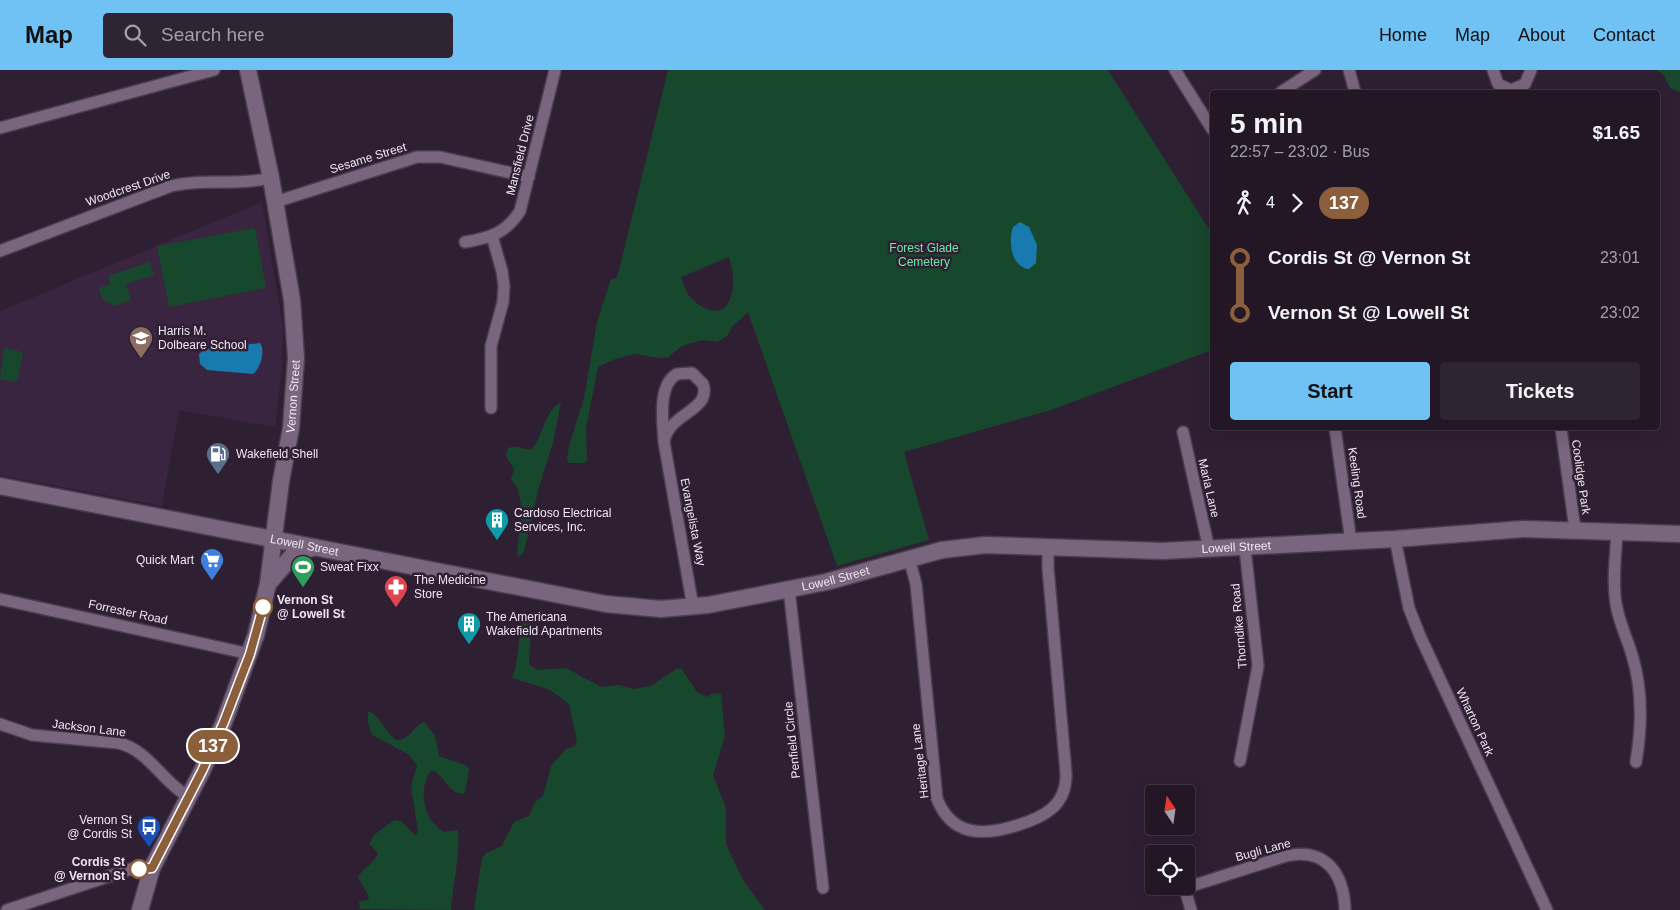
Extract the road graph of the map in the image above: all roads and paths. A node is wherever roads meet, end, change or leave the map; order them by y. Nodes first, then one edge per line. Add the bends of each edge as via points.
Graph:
1 (214, 70) edge
2 (248, 70) edge
3 (555, 70) edge
4 (1175, 70) edge
5 (1315, 70) edge
6 (1350, 70) edge
7 (1492, 70) edge
8 (1531, 70) edge
9 (1284, 90) edge
10 (1355, 90) edge
11 (1511, 90) edge
12 (1516, 90) edge
13 (1210, 126) edge
14 (0, 128) edge
15 (529, 177) junction
16 (271, 178) junction
17 (275, 202) junction
18 (492, 236) junction
19 (465, 242) dead end
20 (0, 251) edge
21 (491, 408) dead end
22 (1335, 430) edge
23 (1561, 430) edge
24 (1183, 432) dead end
25 (664, 442) junction
26 (0, 486) edge
27 (1575, 530) junction
28 (1617, 531) junction
29 (1680, 534) edge
30 (273, 538) junction
31 (1395, 539) junction
32 (1351, 542) junction
33 (315, 546) junction
34 (1048, 546) junction
35 (1245, 548) junction
36 (1209, 549) junction
37 (909, 558) junction
38 (268, 584) junction
39 (789, 589) junction
40 (0, 599) edge
41 (694, 607) junction
42 (250, 654) junction
43 (0, 724) edge
44 (1240, 761) dead end
45 (1636, 762) dead end
46 (189, 797) junction
47 (152, 868) junction
48 (1195, 884) edge
49 (823, 888) dead end
50 (1187, 895) edge
51 (7, 910) edge
52 (140, 910) edge
53 (1192, 910) edge
54 (1345, 910) edge
55 (1547, 910) edge

1 - 14 street
2 - 16 main road, Vernon Street
3 - 15 street, Mansfield Drive
4 - 13 street
5 - 9 street
6 - 10 street
7 - 11 street via 1498,84
8 - 12 street via 1527,82
15 - 17 street, Sesame Street via 440,157 418,157
15 - 18 street, Mansfield Drive via 520,211 511,224
16 - 17 main road, Vernon Street
16 - 20 street, Woodcrest Drive via 253,182 197,182 171,186
17 - 30 main road, Vernon Street via 292,300 296,358 291,428
18 - 19 street, Mansfield Drive
18 - 21 street via 504,286 491,346
22 - 32 street, Keeling Road
23 - 27 street, Coolidge Park
24 - 36 street, Marla Lane
25 - 25 street, Evangelista Way via 672,424 703,399 704,387 695,375 680,373 666,385
25 - 41 street, Evangelista Way
26 - 30 main road, Lowell Street
27 - 28 main road, Lowell Street
27 - 31 main road, Lowell Street via 1509,529
28 - 29 main road, Lowell Street
28 - 45 street via 1616,606 1635,666 1640,698
30 - 33 main road, Lowell Street
30 - 38 main road, Vernon Street
31 - 32 main road, Lowell Street
31 - 55 street, Wharton Park via 1408,603 1420,636
32 - 35 main road, Lowell Street
33 - 38 main road via 292,556
33 - 41 main road, Lowell Street via 606,604 661,609
34 - 36 main road, Lowell Street via 1162,551
34 - 37 main road, Lowell Street via 975,546
34 - 37 street, Heritage Lane via 1065,789 1056,806 1044,816 988,833 972,831 957,824 937,799 916,586
35 - 36 main road, Lowell Street
35 - 44 street, Thorndike Road via 1258,666
37 - 39 main road, Lowell Street
38 - 42 main road, Vernon Street
39 - 41 main road, Lowell Street
39 - 49 street, Penfield Circle
40 - 42 street, Forrester Road
42 - 46 main road, Vernon Street via 224,722
43 - 46 street, Jackson Lane via 32,735 128,746 174,788
46 - 47 main road, Vernon Street
47 - 51 street via 131,869
47 - 52 main road, Vernon Street
48 - 54 street, Bugli Lane via 1286,856 1304,855 1321,860 1334,871 1343,886
50 - 53 street

